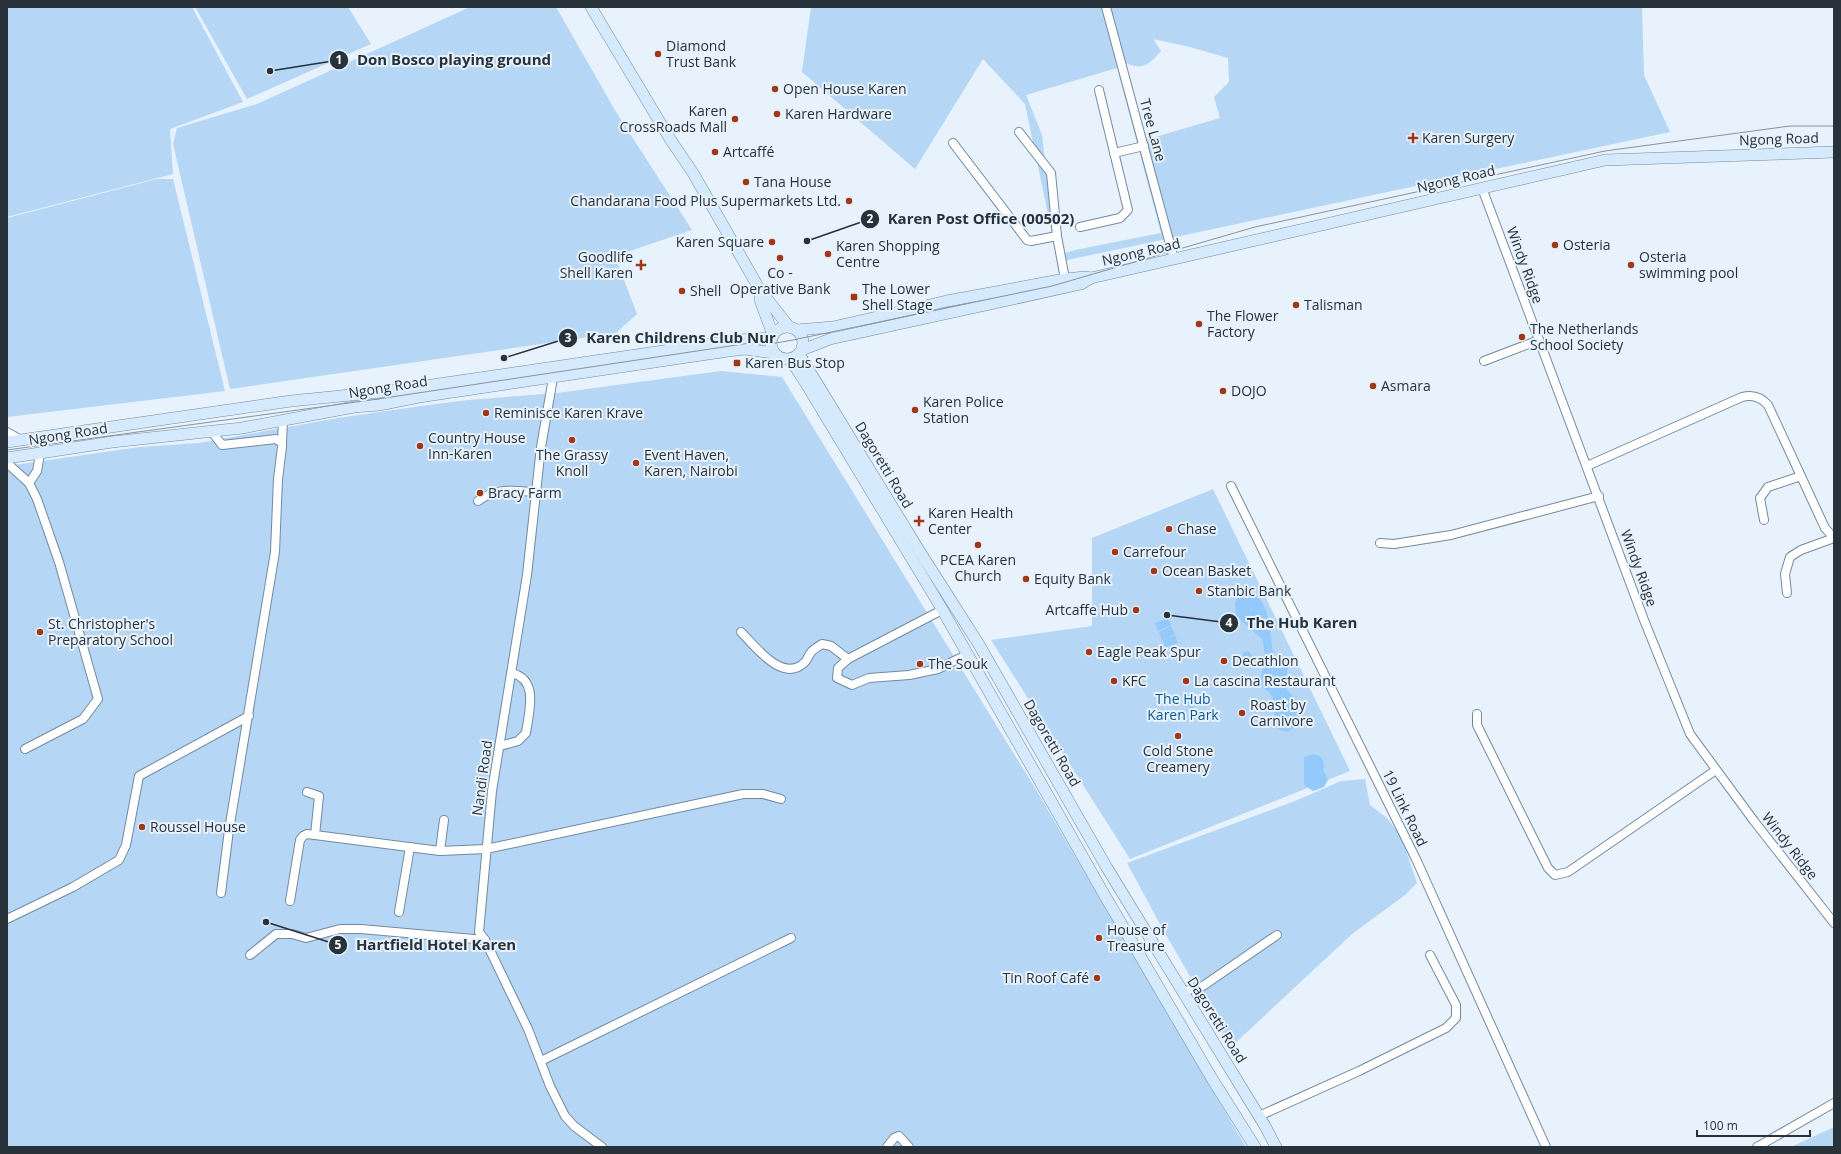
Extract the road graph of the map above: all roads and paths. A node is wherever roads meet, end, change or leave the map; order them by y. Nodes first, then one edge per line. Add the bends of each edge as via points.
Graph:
1 (591, 7) edge
2 (1106, 7) edge
3 (1099, 90) dead end
4 (1019, 132) dead end
5 (954, 143) dead end
6 (1144, 146) junction
7 (1834, 152) edge
8 (1114, 153) junction
9 (1482, 188) junction
10 (1080, 227) dead end
11 (1058, 236) junction
12 (1174, 260) junction
13 (1091, 278) junction
14 (1065, 279) junction
15 (760, 290) junction
16 (989, 298) junction
17 (793, 329) junction
18 (772, 336) junction
19 (1539, 340) junction
20 (774, 353) junction
21 (797, 355) junction
22 (1484, 361) dead end
23 (553, 378) junction
24 (283, 420) junction
25 (7, 432) edge
26 (212, 432) junction
27 (21, 440) junction
28 (7, 442) edge
29 (282, 443) junction
30 (40, 454) junction
31 (7, 458) edge
32 (7, 463) edge
33 (1587, 466) junction
34 (1801, 476) junction
35 (29, 483) junction
36 (1231, 486) dead end
37 (536, 492) junction
38 (1599, 496) junction
39 (478, 501) dead end
40 (1764, 520) dead end
41 (1834, 538) edge
42 (1380, 543) dead end
43 (1787, 593) dead end
44 (942, 610) junction
45 (741, 632) dead end
46 (966, 655) junction
47 (848, 659) junction
48 (512, 673) junction
49 (1477, 714) dead end
50 (249, 716) junction
51 (500, 746) junction
52 (25, 749) dead end
53 (1716, 770) junction
54 (307, 792) dead end
55 (781, 799) dead end
56 (444, 820) dead end
57 (315, 835) junction
58 (410, 848) junction
59 (486, 849) junction
60 (440, 851) junction
61 (221, 892) dead end
62 (290, 901) dead end
63 (399, 912) dead end
64 (7, 919) edge
65 (1834, 923) edge
66 (1277, 935) dead end
67 (791, 938) dead end
68 (485, 940) junction
69 (1430, 954) dead end
70 (250, 956) dead end
71 (1182, 992) junction
72 (541, 1062) junction
73 (1834, 1103) edge
74 (1259, 1116) junction
75 (1241, 1127) junction
76 (1767, 1144) edge
77 (602, 1147) edge
78 (887, 1147) edge
79 (909, 1147) edge
80 (1255, 1147) edge
81 (1276, 1147) edge
82 (1546, 1147) edge
83 (1756, 1147) edge

1 - 15 main road via 666,133 693,173
2 - 6 street, Tree Lane
3 - 8 street
4 - 11 street via 1051,172
5 - 11 street via 1027,240
6 - 8 street
6 - 12 street, Tree Lane
7 - 9 main road, Ngong Road via 1605,160
8 - 10 street via 1128,210 1120,218
9 - 12 main road, Ngong Road
9 - 19 street, Windy Ridge
11 - 14 street
12 - 13 main road, Ngong Road
13 - 14 main road, Ngong Road
13 - 16 main road, Ngong Road via 1081,284
14 - 16 main road, Ngong Road
15 - 17 main road
15 - 18 main road via 760,300
16 - 17 main road, Ngong Road via 833,326
16 - 21 main road, Ngong Road via 830,340
17 - 18 main road via 781,328
17 - 21 main road via 803,339
18 - 20 main road via 771,345
18 - 27 main road, Ngong Road
19 - 22 street
19 - 33 street, Windy Ridge
20 - 21 main road via 779,358
20 - 23 main road, Ngong Road via 745,349
21 - 44 main road, Dagoretti Road via 892,530
21 - 71 main road, Dagoretti Road via 978,643 1064,796
23 - 24 main road, Ngong Road
23 - 37 street, Nandi Road
24 - 26 main road, Ngong Road
24 - 29 street
25 - 27 street
26 - 29 street via 222,445 271,439
26 - 30 main road, Ngong Road via 112,442
27 - 28 main road, Ngong Road
29 - 50 street via 275,552
30 - 31 main road, Ngong Road
30 - 35 street via 37,471
32 - 35 street
33 - 34 street via 1750,395 1758,397 1768,405
33 - 38 street, Windy Ridge
34 - 40 street via 1768,487 1760,498
34 - 41 street via 1825,528
35 - 52 street via 59,562 98,699 83,720
36 - 82 street, 19 Link Road via 1416,859
37 - 39 street via 501,490 487,494
37 - 48 street, Nandi Road
38 - 42 street via 1451,535 1394,544
38 - 53 street, Windy Ridge via 1682,717 1690,734
41 - 43 street via 1801,550 1790,557 1785,574
44 - 46 main road, Dagoretti Road
44 - 47 street
45 - 47 street via 776,666 785,669 793,670 805,662 812,651 822,644 831,646
46 - 47 street via 938,669 909,675 869,678 852,685 837,678 838,668
46 - 75 main road, Dagoretti Road
48 - 51 street, Nandi Road
48 - 51 street via 520,675 531,690 526,733 518,741
49 - 53 street via 1477,725 1548,868 1555,875 1568,872
50 - 61 street via 228,830
50 - 64 street via 139,776 126,845 119,860 73,887
51 - 59 street, Nandi Road
53 - 65 street, Windy Ridge
54 - 57 street via 319,796
55 - 59 street via 763,794 743,794
56 - 60 street
57 - 58 street
57 - 62 street via 303,836 300,840
58 - 60 street
58 - 63 street
59 - 60 street
59 - 68 street, Nandi Road via 479,932
66 - 71 street via 1203,986
67 - 72 street
68 - 70 street via 380,930 340,929 306,938 292,934 276,934
68 - 72 street, Nandi Road
69 - 74 street via 1456,1005 1456,1018 1446,1028
71 - 74 main road, Dagoretti Road
72 - 77 street, Nandi Road via 568,1121
73 - 76 street
74 - 75 main road via 1254,1130 1248,1132
74 - 81 main road, Dagoretti Road
75 - 80 main road, Dagoretti Road
76 - 83 street
78 - 79 street via 898,1136

